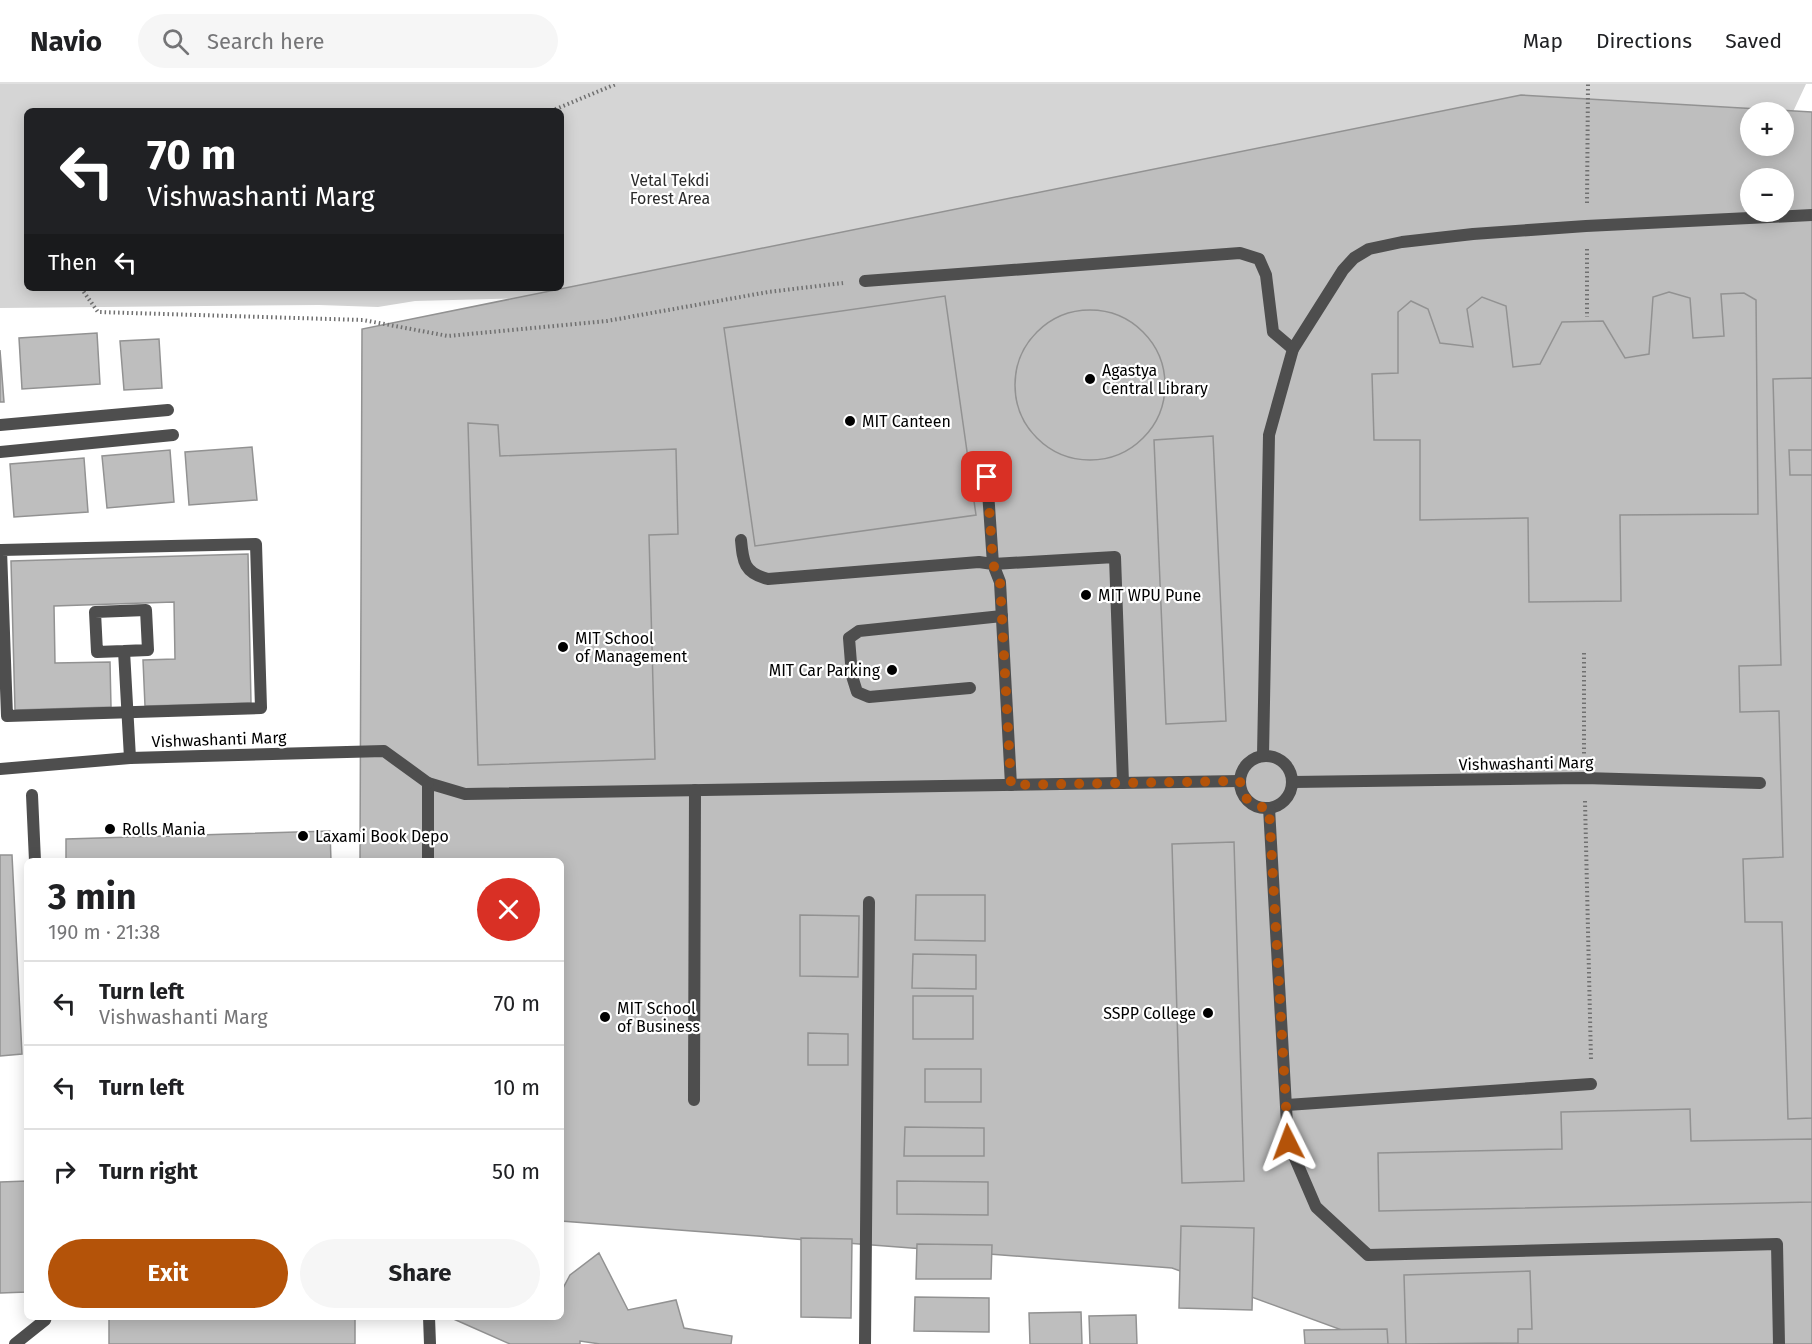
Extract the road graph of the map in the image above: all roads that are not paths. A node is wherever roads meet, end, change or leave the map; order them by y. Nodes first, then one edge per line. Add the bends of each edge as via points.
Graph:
1 (1812, 215) edge
2 (865, 281) road end
3 (1293, 349) junction
4 (168, 410) dead end
5 (0, 425) edge
6 (172, 435) dead end
7 (0, 452) edge
8 (987, 477) dead end
9 (741, 540) dead end
10 (993, 564) junction
11 (1002, 616) junction
12 (124, 651) junction
13 (970, 688) dead end
14 (128, 711) junction
15 (1263, 756) junction
16 (130, 758) junction
17 (0, 769) edge
18 (1240, 781) junction
19 (428, 783) junction
20 (1123, 783) junction
21 (1293, 783) junction
22 (1760, 783) dead end
23 (1011, 785) junction
24 (694, 790) junction
25 (33, 795) dead end
26 (1269, 808) junction
27 (35, 858) edge
28 (428, 858) edge
29 (869, 902) dead end
30 (1591, 1084) road end
31 (694, 1100) dead end
32 (1287, 1105) junction
33 (45, 1320) edge
34 (429, 1320) edge
35 (15, 1344) edge
36 (430, 1344) edge
37 (865, 1344) edge
38 (1779, 1344) edge

1 - 3 street via 1473,234 1369,249 1343,270
2 - 3 street via 1240,253 1259,259 1266,275 1273,332
3 - 15 street via 1269,435
4 - 5 street
6 - 7 street
8 - 10 street
9 - 10 street via 743,560 755,576 768,579
10 - 11 street via 1000,582
10 - 20 street via 1115,557
11 - 13 street via 859,631 849,638 856,692 869,697
11 - 23 street
12 - 12 street via 97,652 95,612 146,610 148,650
12 - 14 street
14 - 14 street via 261,708 256,544 1,550 7,716
14 - 16 street
15 - 18 street via 1250,761
15 - 21 street via 1284,762
16 - 17 street, Vishwashanti Marg
16 - 19 street, Vishwashanti Marg via 384,751
18 - 20 street, Vishwashanti Marg
18 - 26 street via 1244,796 1254,806
19 - 24 street, Vishwashanti Marg via 465,794
19 - 28 street
20 - 23 street, Vishwashanti Marg
21 - 22 street, Vishwashanti Marg via 1584,778
21 - 26 street via 1283,802
23 - 24 street, Vishwashanti Marg
24 - 31 street
25 - 27 street
26 - 32 street
29 - 37 street
30 - 32 street
32 - 38 street via 1288,1142 1316,1207 1368,1255 1777,1244
33 - 35 street
34 - 36 street

